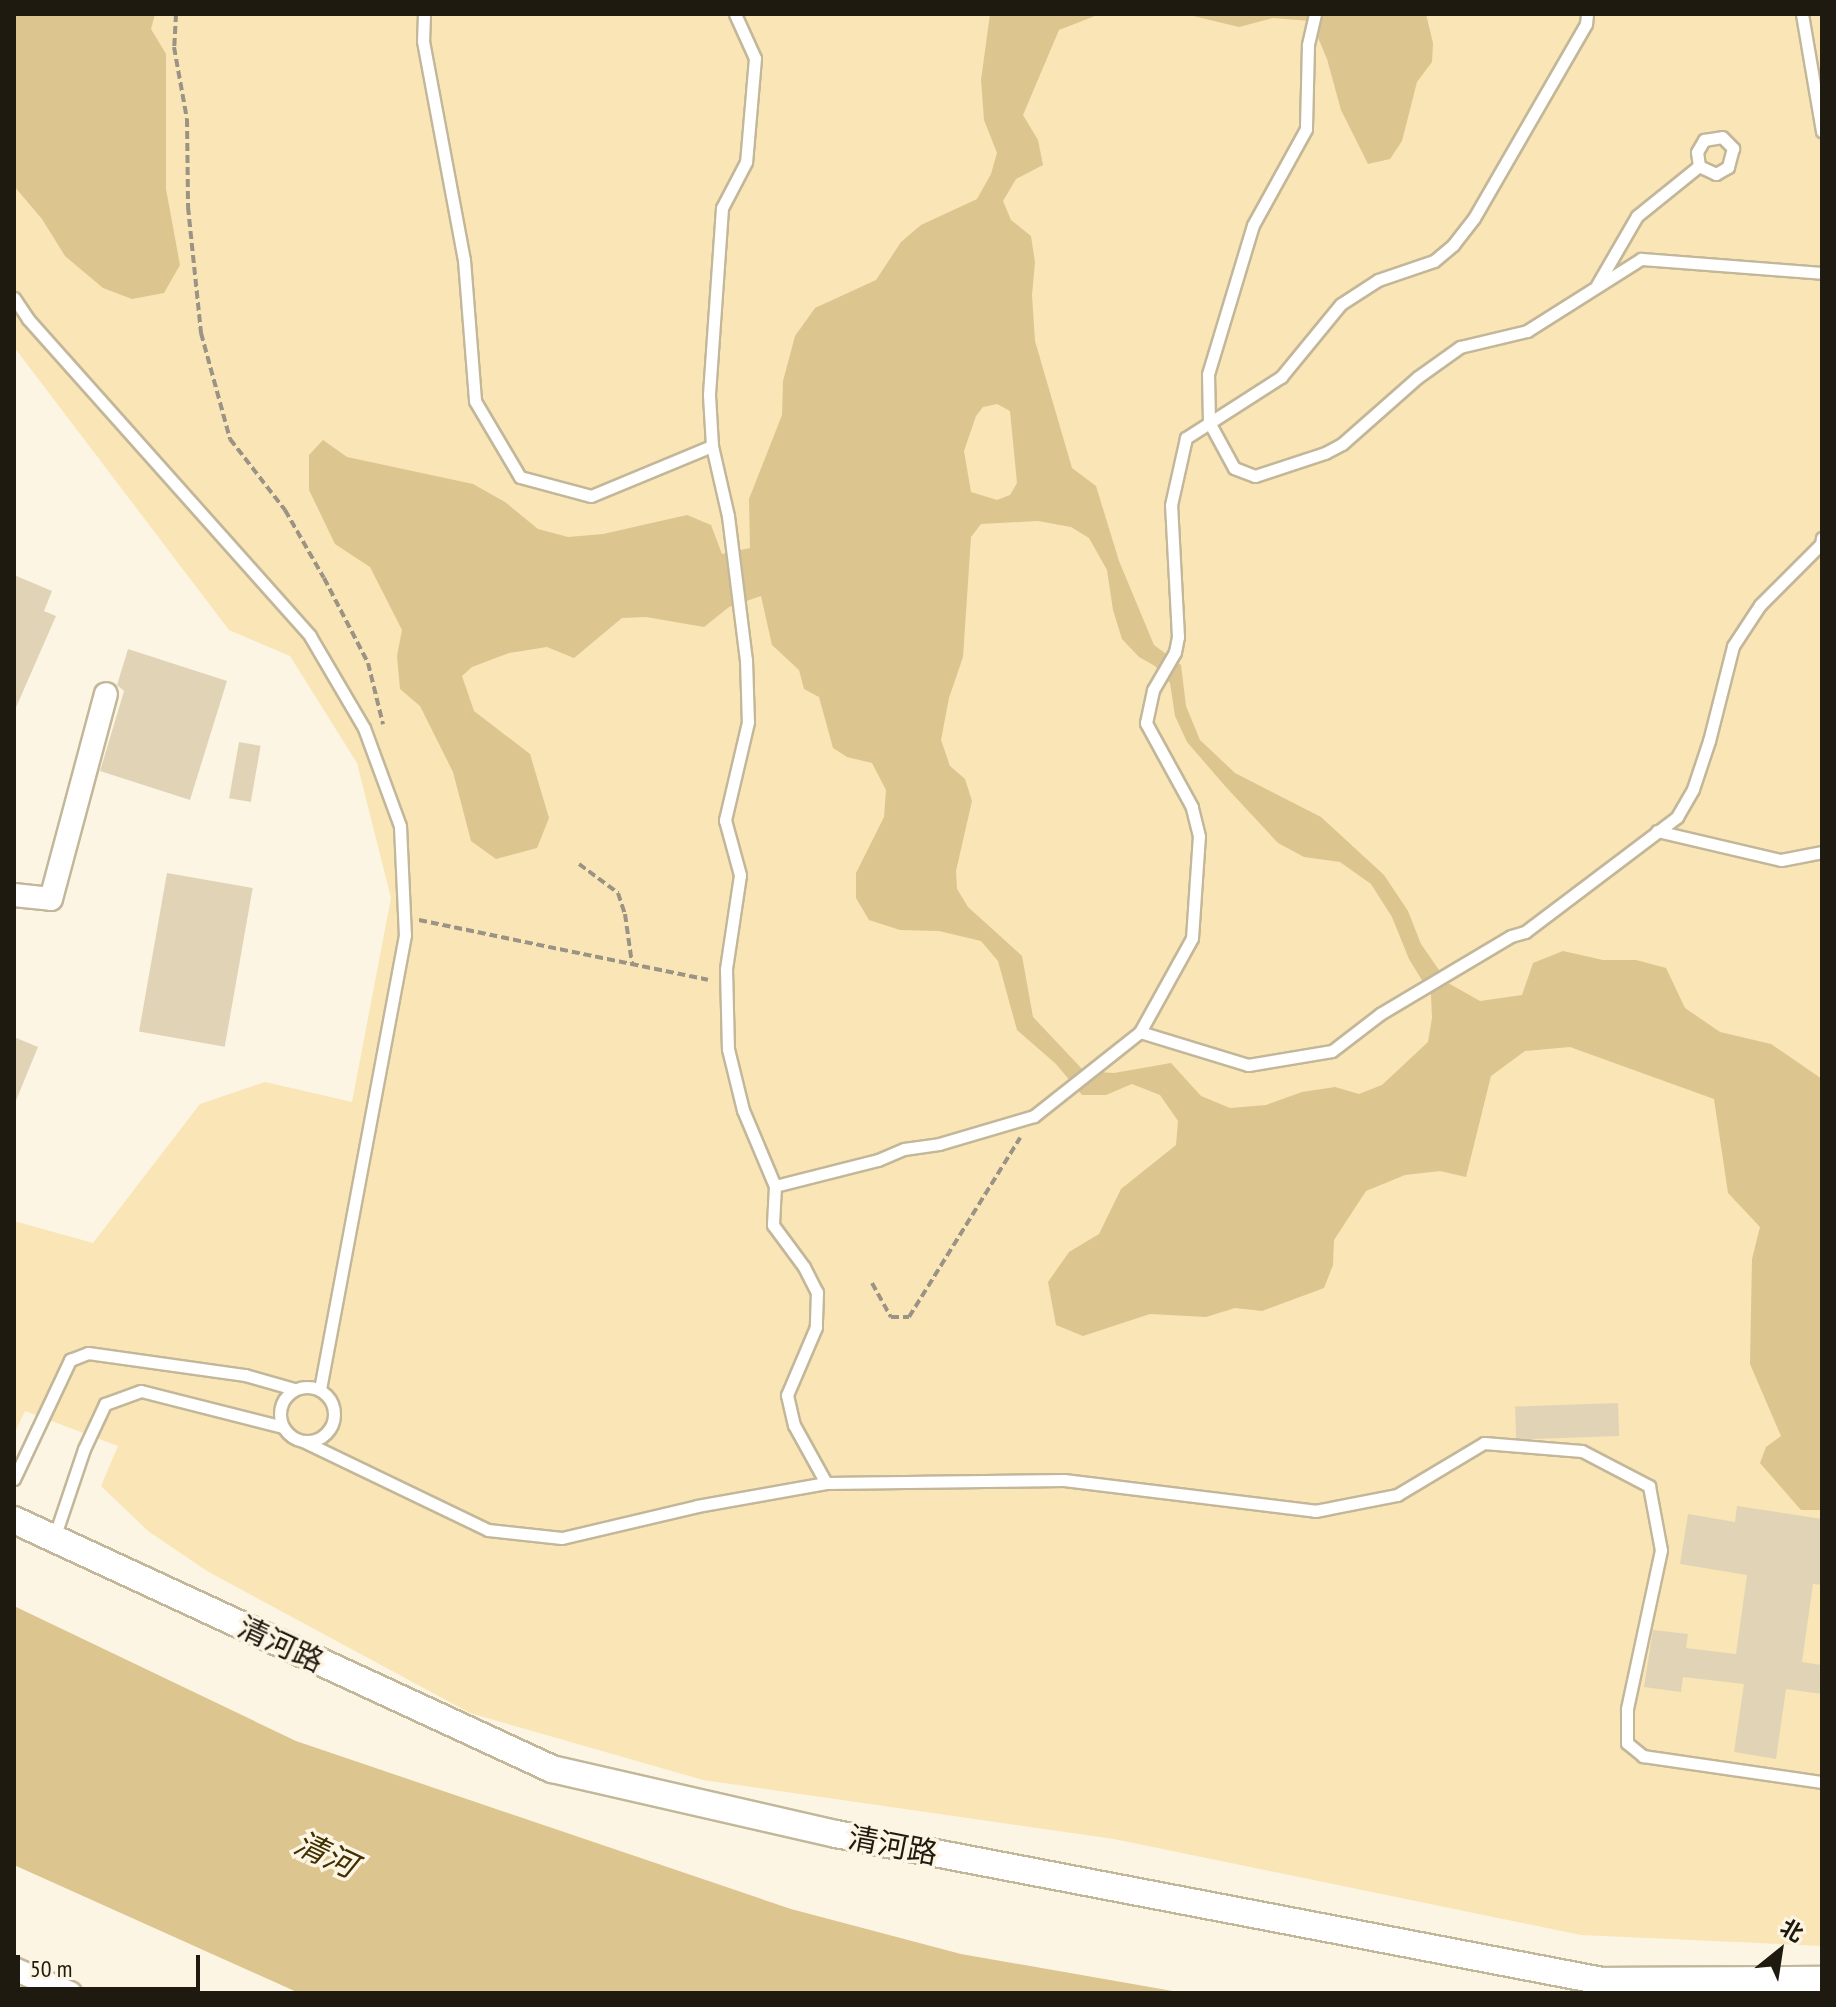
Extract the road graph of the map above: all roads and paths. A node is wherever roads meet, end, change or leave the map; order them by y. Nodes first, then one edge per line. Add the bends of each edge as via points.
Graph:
1 (176, 14) edge
2 (424, 14) edge
3 (735, 14) edge
4 (1315, 14) edge
5 (1587, 14) edge
6 (1802, 14) edge
7 (1822, 131) edge
8 (1699, 166) dead end
9 (1822, 273) edge
10 (1596, 285) junction
11 (14, 298) edge
12 (1209, 422) junction
13 (712, 446) junction
14 (1822, 538) edge
15 (106, 694) dead end
16 (383, 733) dead end
17 (1657, 831) junction
18 (1822, 852) edge
19 (579, 864) dead end
20 (14, 895) edge
21 (404, 917) junction
22 (632, 964) junction
23 (726, 984) junction
24 (1140, 1032) junction
25 (1034, 1116) junction
26 (775, 1186) junction
27 (872, 1283) dead end
28 (294, 1389) junction
29 (320, 1390) junction
30 (283, 1427) junction
31 (303, 1441) junction
32 (14, 1479) edge
33 (826, 1483) junction
34 (14, 1520) edge
35 (54, 1539) junction
36 (1822, 1782) edge
37 (14, 1969) edge
38 (1822, 1980) edge
39 (70, 1993) edge

1 - 16 path via 174,47 187,119 188,207 201,333 230,439 285,510 337,602 368,663
2 - 13 lane via 423,41 464,260 475,401 520,477 591,496
3 - 13 lane via 755,58 746,162 722,208 711,352
4 - 12 lane via 1308,45 1306,129 1253,225 1208,374
5 - 12 lane via 1482,205 1453,245 1434,261 1378,280 1341,304 1281,377
6 - 7 lane
8 - 10 lane via 1637,216
9 - 10 lane via 1641,259
10 - 12 lane via 1527,331 1460,347 1342,444 1274,471 1255,476 1234,468
11 - 21 lane via 310,636 364,728 400,826
12 - 24 lane via 1186,438 1171,505 1178,637 1153,690 1146,723 1192,807 1199,836 1192,938
13 - 23 lane via 728,516 746,660 748,722 725,820 740,875
14 - 17 lane via 1760,605 1733,646 1693,789 1677,817
15 - 20 street via 51,899
17 - 18 lane via 1781,860
17 - 24 lane via 1525,932 1380,1014 1332,1051 1248,1065
19 - 22 path via 618,893
21 - 22 path
21 - 29 lane via 405,935
22 - 23 path
23 - 26 lane via 728,1049 743,1110
24 - 25 lane
25 - 26 lane
25 - 27 path via 909,1317 891,1317
26 - 33 lane via 773,1225 817,1292 816,1327 787,1395 794,1425
28 - 29 lane
28 - 30 lane via 279,1410
28 - 32 lane via 245,1375 88,1353 70,1360
29 - 31 lane via 332,1404 333,1423 321,1437
30 - 31 lane
30 - 35 lane via 141,1391 105,1404
31 - 33 lane via 488,1530 562,1538
33 - 36 lane via 1064,1480 1315,1511 1397,1495 1484,1443 1582,1451 1649,1486 1661,1550 1627,1709 1627,1743 1643,1756
34 - 35 street, 清河路
35 - 38 street, 清河路 via 552,1769 836,1834 1602,1981
37 - 39 street

